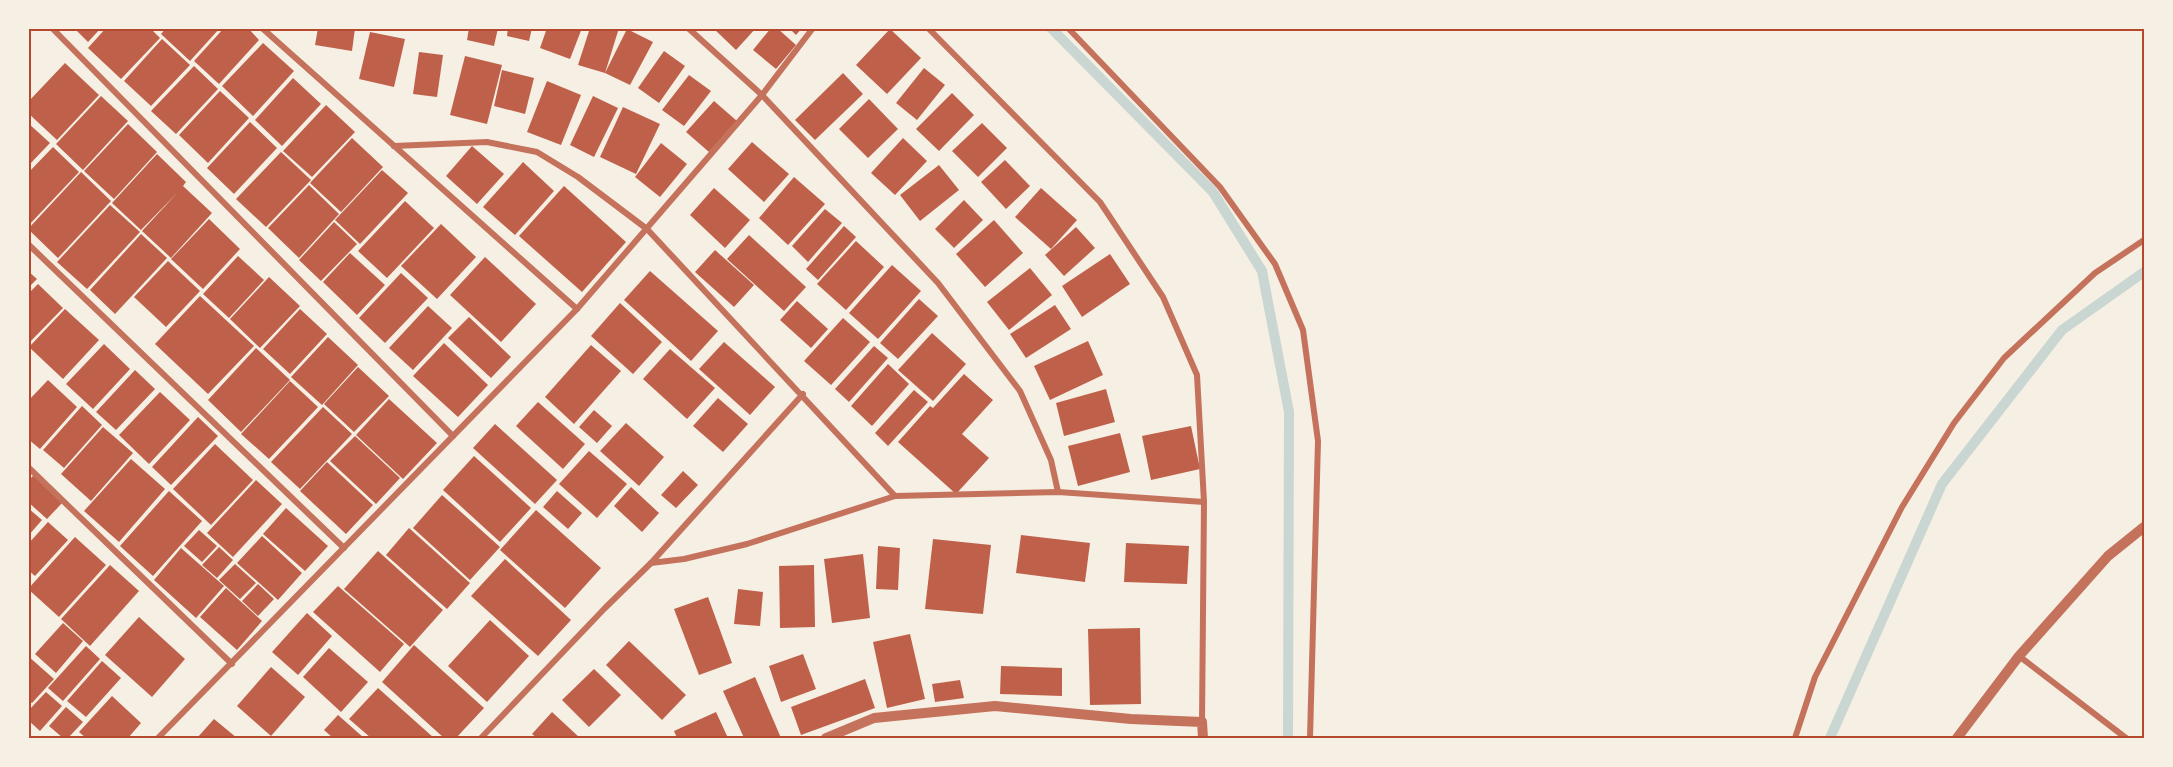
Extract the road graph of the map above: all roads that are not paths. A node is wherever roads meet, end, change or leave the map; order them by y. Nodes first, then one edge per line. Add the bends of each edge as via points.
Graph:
1 (52, 28) edge
2 (262, 28) edge
3 (688, 28) edge
4 (813, 28) edge
5 (928, 28) edge
6 (1068, 28) edge
7 (762, 95) junction
8 (394, 146) junction
9 (647, 229) junction
10 (2145, 240) edge
11 (28, 244) edge
12 (577, 309) junction
13 (802, 394) junction
14 (453, 436) junction
15 (28, 467) edge
16 (1058, 492) junction
17 (895, 496) junction
18 (1204, 502) junction
19 (2145, 527) edge
20 (344, 548) junction
21 (651, 563) junction
22 (2019, 656) junction
23 (232, 664) junction
24 (1202, 722) junction
25 (158, 738) edge
26 (480, 738) edge
27 (826, 738) edge
28 (1203, 738) edge
29 (1310, 738) edge
30 (1795, 738) edge
31 (1957, 738) edge
32 (2126, 738) edge

1 - 14 street
2 - 8 street
3 - 7 street
4 - 7 street
5 - 18 street via 1100,202 1163,297 1197,375
6 - 29 street via 1220,187 1275,264 1303,330 1318,441
7 - 9 street
7 - 16 street via 938,283 1020,391 1051,460
8 - 9 street via 487,142 537,152 578,177
8 - 12 street
9 - 12 street
9 - 13 street
10 - 30 street via 2095,273 2004,358 1954,423 1902,507 1815,677
11 - 20 street
12 - 14 street
13 - 17 street
13 - 21 street
14 - 20 street
15 - 23 street
16 - 17 street
16 - 18 street
17 - 21 street via 747,544
18 - 24 street
19 - 22 street via 2108,556
20 - 23 street
21 - 26 street
22 - 31 street
22 - 32 street
23 - 25 street
24 - 27 street via 995,706 874,718
24 - 28 street

